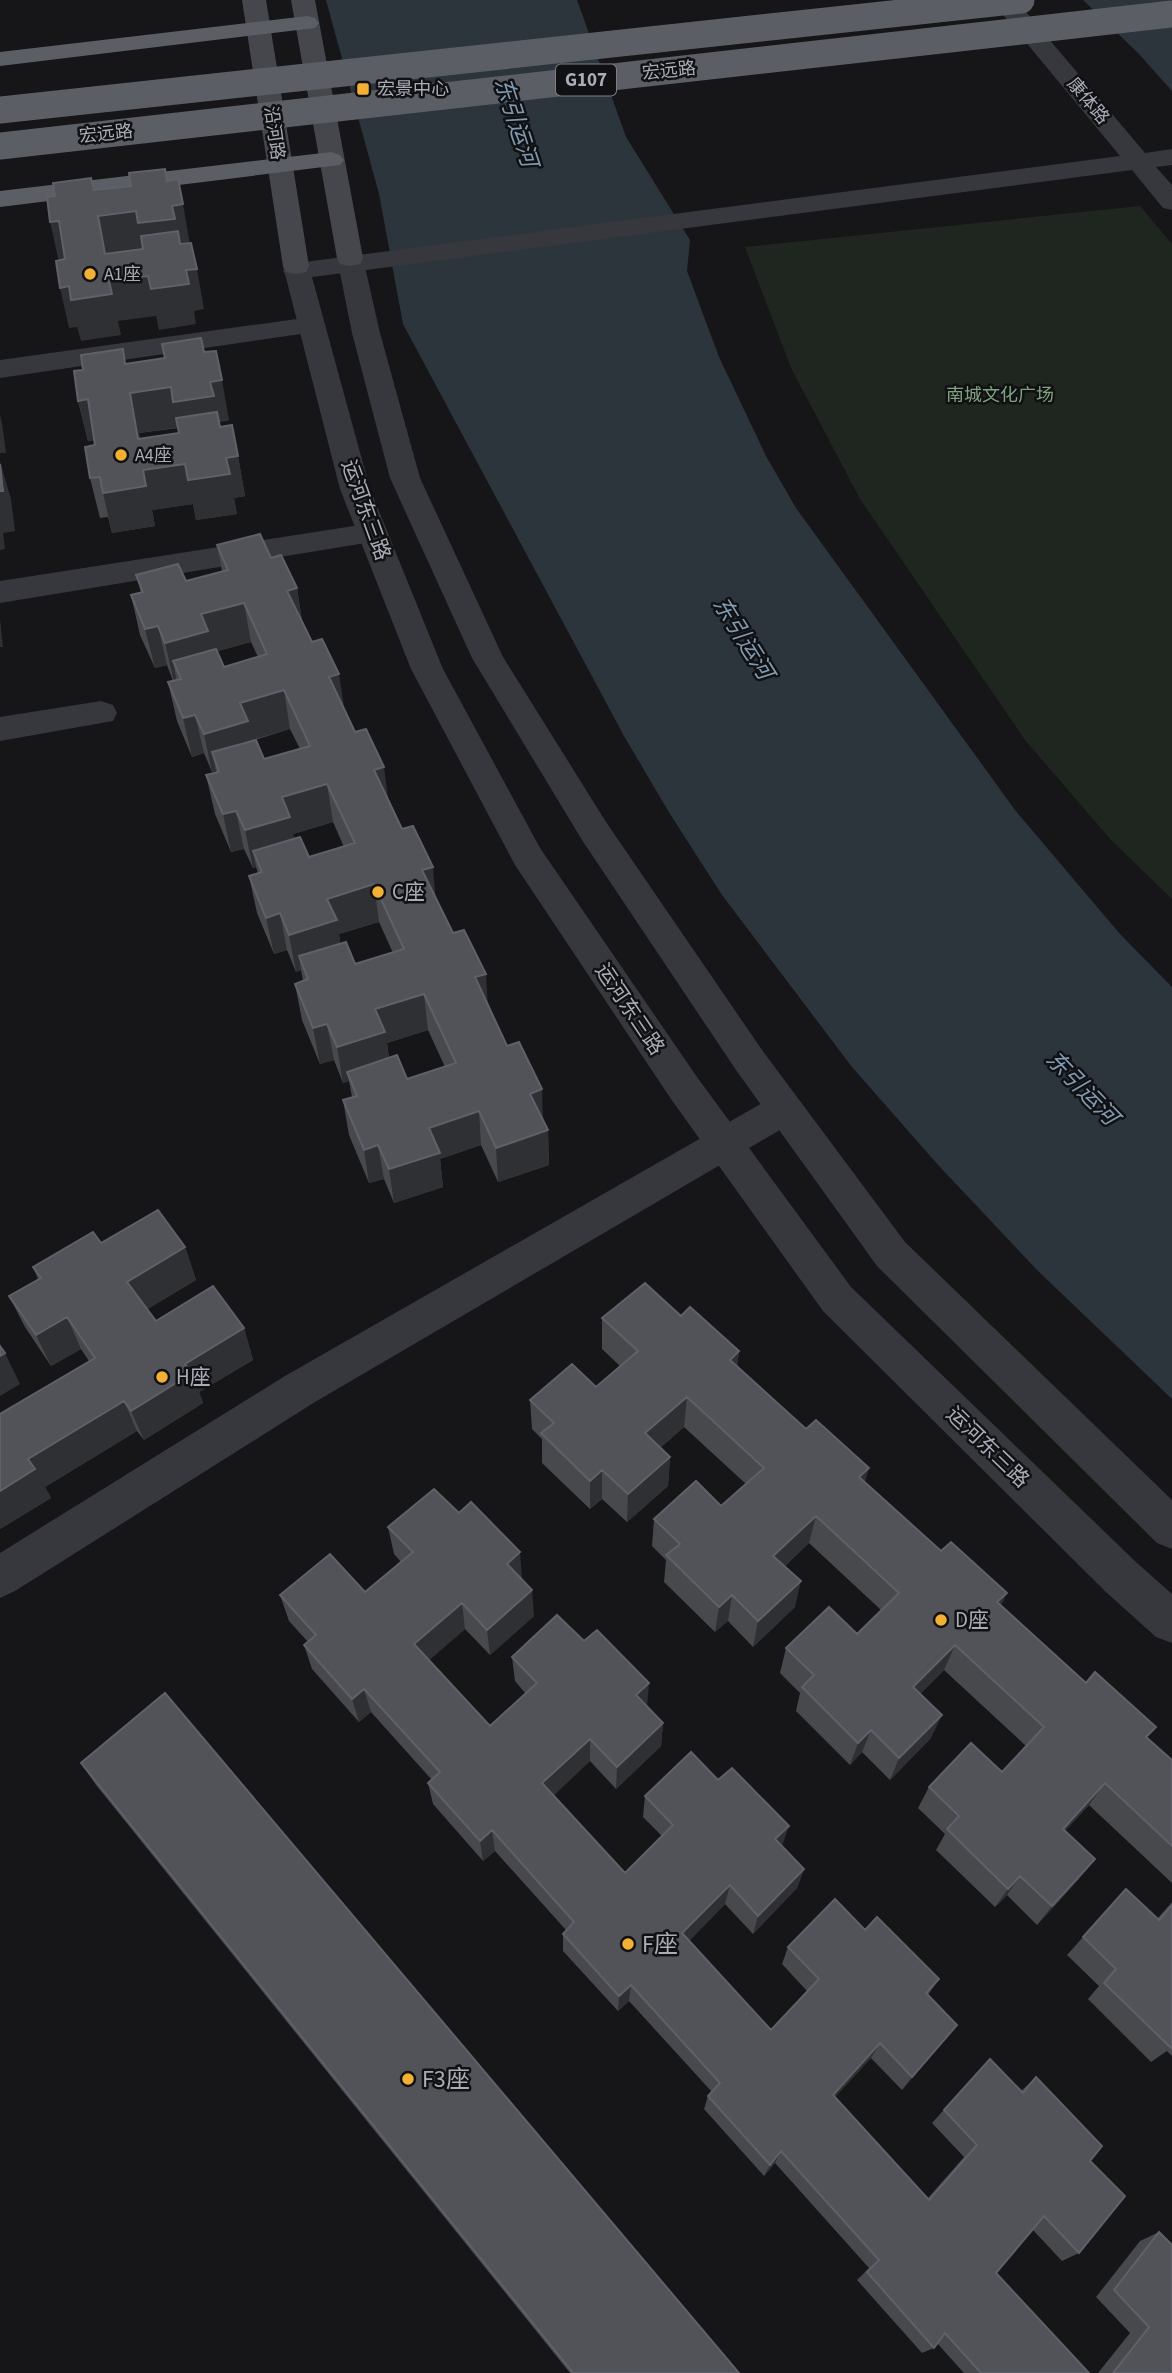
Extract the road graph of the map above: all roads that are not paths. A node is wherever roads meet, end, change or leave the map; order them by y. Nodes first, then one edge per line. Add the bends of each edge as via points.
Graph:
1 (254, 0) edge
2 (1003, 0) edge
3 (1021, 0) edge
4 (305, 12) edge
5 (1172, 14) edge
6 (259, 28) junction
7 (0, 59) edge
8 (0, 110) edge
9 (0, 146) edge
10 (1172, 157) edge
11 (331, 160) junction
12 (1138, 162) junction
13 (279, 167) junction
14 (0, 199) edge
15 (1172, 202) edge
16 (362, 261) junction
17 (296, 268) junction
18 (311, 325) junction
19 (0, 369) edge
20 (373, 533) junction
21 (0, 592) edge
22 (101, 713) dead end
23 (0, 729) edge
24 (784, 1109) junction
25 (724, 1143) junction
26 (1172, 1529) edge
27 (0, 1577) edge
28 (1172, 1622) edge

1 - 6 main road, 沿河路
2 - 12 street, 康体路
3 - 8 highway, 宏远路 / G107, bridge
4 - 6 highway
4 - 11 main road
5 - 9 highway, 宏远路 / G107, bridge
6 - 7 highway
6 - 13 main road, 沿河路
10 - 12 street
11 - 13 highway
11 - 16 main road
12 - 15 street, 康体路
12 - 16 street
13 - 14 highway
13 - 17 main road, 沿河路
16 - 17 street
16 - 24 street via 366,333 405,478 488,658 594,831
17 - 18 street, 运河东三路
18 - 19 street
18 - 20 street, 运河东三路 via 355,489
20 - 21 street
20 - 25 street, 运河东三路 via 428,669 527,856
22 - 23 street
24 - 25 street
24 - 26 street via 891,1254
25 - 27 street via 300,1389
25 - 28 street, 运河东三路 via 837,1299

